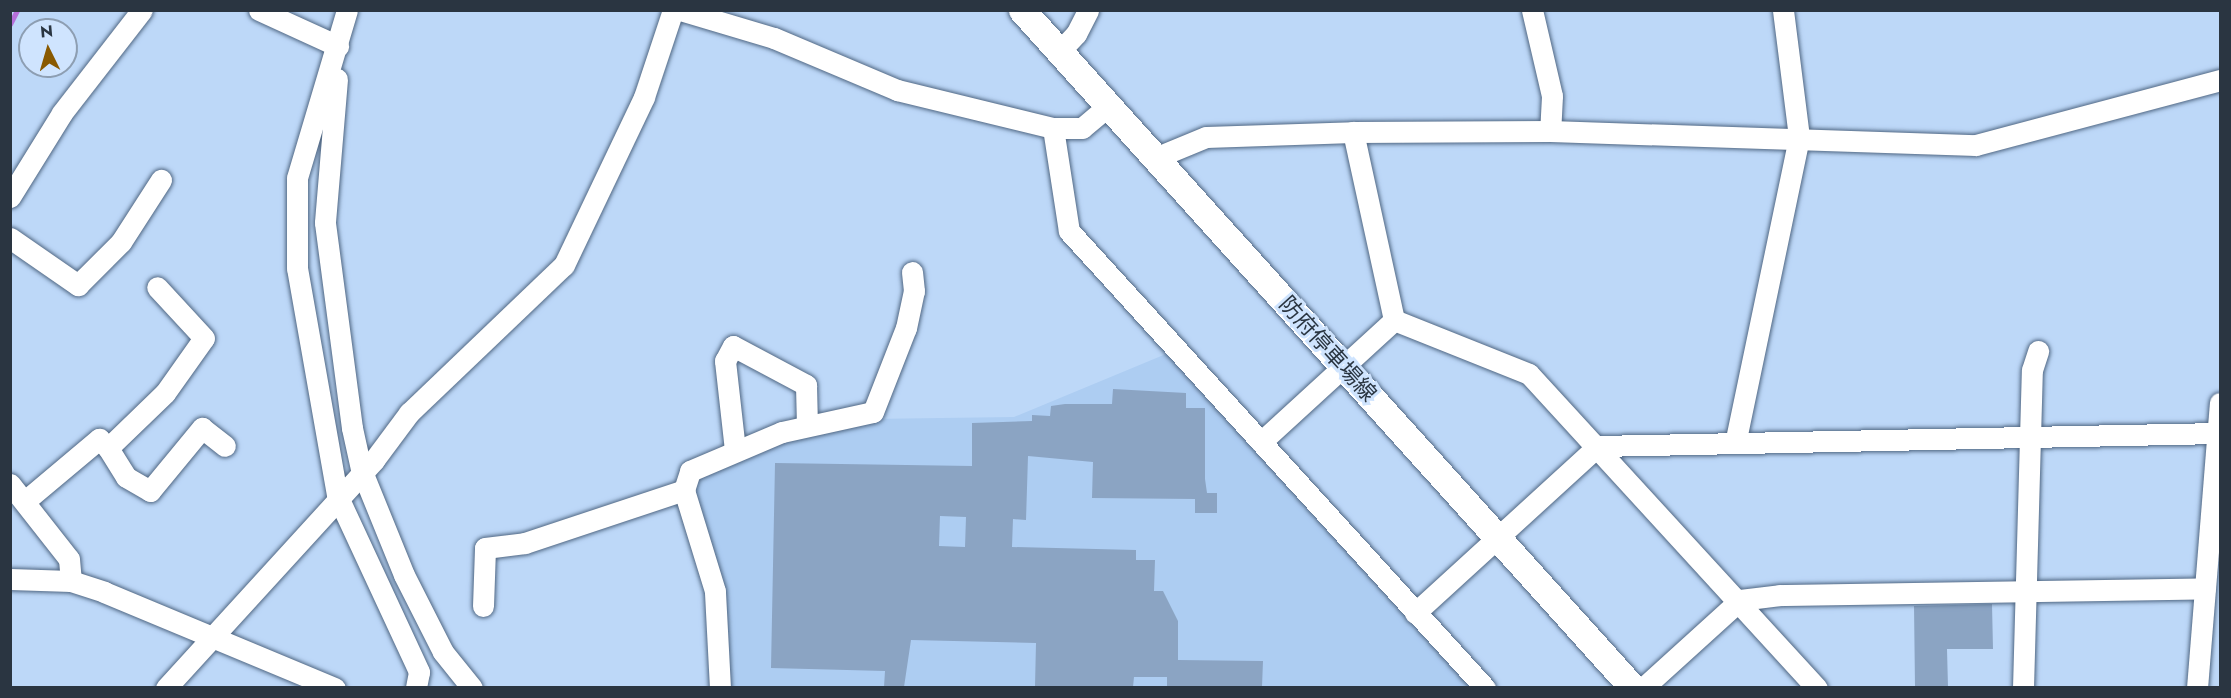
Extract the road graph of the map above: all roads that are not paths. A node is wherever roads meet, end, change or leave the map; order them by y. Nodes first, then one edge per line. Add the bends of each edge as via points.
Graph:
1 (142, 10) edge
2 (259, 10) edge
3 (347, 10) edge
4 (673, 10) edge
5 (680, 10) edge
6 (1022, 10) edge
7 (1088, 10) edge
8 (1532, 10) edge
9 (1783, 10) edge
10 (338, 46) junction
11 (1059, 52) junction
12 (2220, 80) edge
13 (1108, 106) junction
14 (1053, 128) junction
15 (1550, 131) junction
16 (1353, 132) junction
17 (1799, 137) junction
18 (1155, 158) junction
19 (161, 180) dead end
20 (10, 197) edge
21 (10, 238) edge
22 (912, 272) dead end
23 (157, 287) dead end
24 (1394, 320) junction
25 (2038, 351) dead end
26 (1344, 366) junction
27 (2220, 403) edge
28 (807, 425) junction
29 (2219, 433) edge
30 (2031, 436) junction
31 (1736, 439) junction
32 (1261, 442) junction
33 (225, 446) dead end
34 (1598, 446) junction
35 (108, 448) junction
36 (735, 450) junction
37 (362, 470) junction
38 (10, 484) edge
39 (684, 490) junction
40 (337, 495) junction
41 (25, 501) junction
42 (1498, 539) junction
43 (10, 579) edge
44 (71, 581) junction
45 (2205, 588) junction
46 (2024, 591) junction
47 (1740, 600) junction
48 (483, 606) dead end
49 (1415, 613) junction
50 (209, 638) junction
51 (166, 687) edge
52 (335, 687) edge
53 (416, 687) edge
54 (472, 687) edge
55 (720, 687) edge
56 (1485, 687) edge
57 (1633, 687) edge
58 (1643, 687) edge
59 (1818, 687) edge
60 (2023, 687) edge
61 (2197, 687) edge

1 - 20 street via 62,113
2 - 10 street
3 - 10 street
4 - 37 street via 644,97 564,266 457,364
5 - 14 street via 774,38 897,90
6 - 11 main road, 防府停車場線
7 - 11 street via 1076,34
8 - 15 street via 1550,87
9 - 17 street
10 - 37 street via 325,223
10 - 40 street via 306,144 293,219 318,403
11 - 13 main road, 防府停車場線
12 - 17 street via 1976,145
13 - 14 street via 1082,128
13 - 18 main road, 防府停車場線
14 - 32 street via 1069,231
15 - 16 street
15 - 17 street
16 - 18 street via 1206,137
16 - 24 street
17 - 31 street
18 - 26 main road, 防府停車場線
19 - 21 street via 121,242 78,285
22 - 28 street via 914,291 906,328 873,412
23 - 35 street via 204,338 165,393
24 - 26 street
24 - 34 street via 1529,374
25 - 30 street via 2032,370
26 - 32 street
26 - 42 main road, 防府停車場線
27 - 29 street
28 - 36 street
28 - 36 street via 806,385 733,346 724,362
29 - 30 street
29 - 45 street
30 - 31 street
30 - 46 street
31 - 34 street
32 - 49 street
33 - 35 street via 202,428 150,491 126,477
34 - 42 street
34 - 47 street
35 - 41 street via 99,439
36 - 39 street via 690,471
37 - 40 street
37 - 54 street via 404,576 443,652
38 - 41 street
39 - 48 street via 525,543 485,548
39 - 55 street via 715,591
40 - 50 street
40 - 53 street via 419,672
41 - 44 street via 69,560
42 - 49 street
42 - 57 main road, 防府停車場線
43 - 44 street
44 - 50 street
45 - 46 street
45 - 61 street
46 - 47 street
46 - 60 street
47 - 58 street
47 - 59 street
49 - 56 street
50 - 51 street
50 - 52 street

